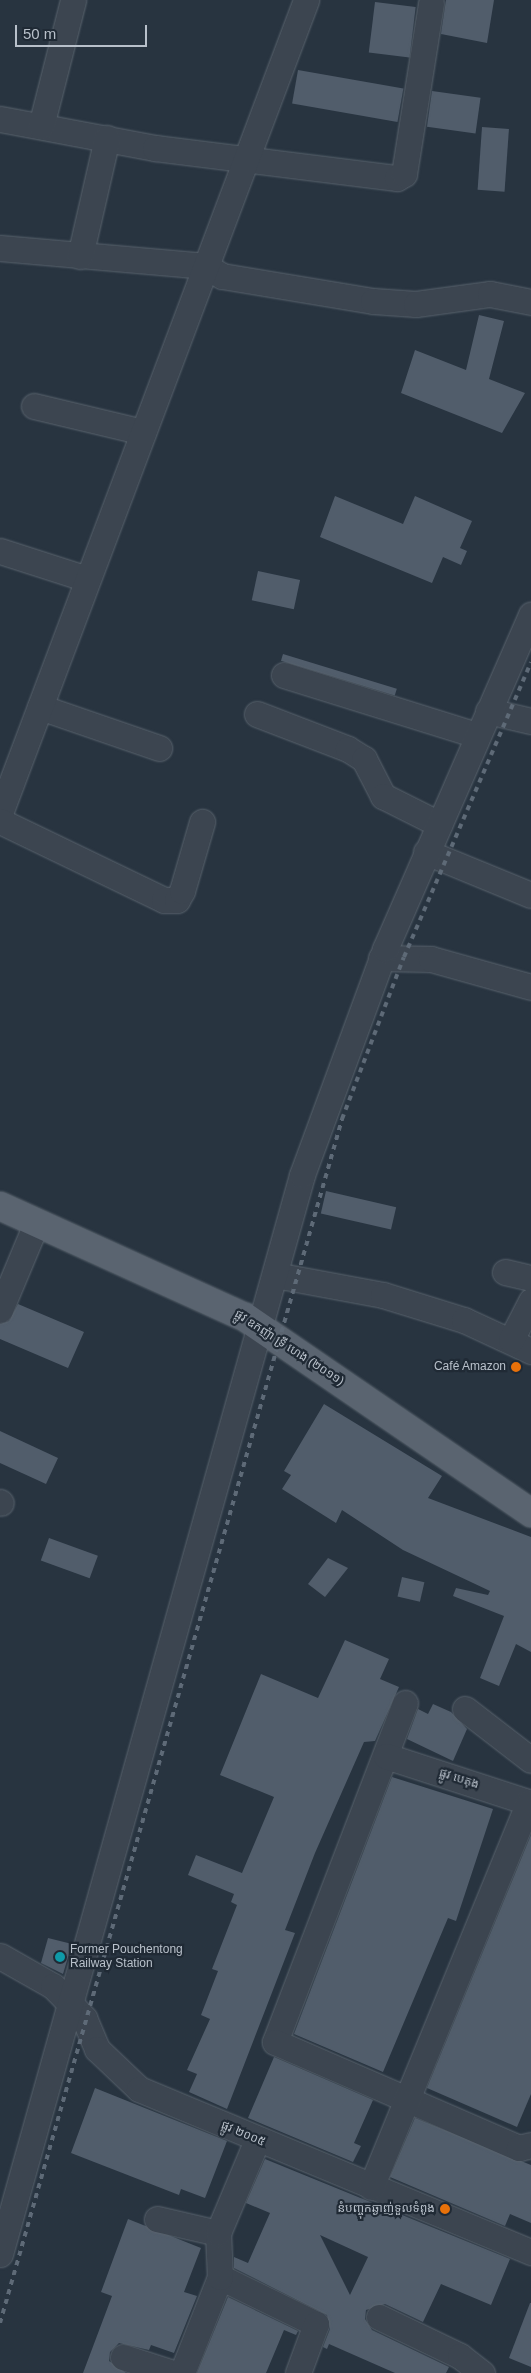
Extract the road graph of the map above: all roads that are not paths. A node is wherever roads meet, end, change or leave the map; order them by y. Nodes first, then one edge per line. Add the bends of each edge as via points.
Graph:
1 (73, 0) edge
2 (306, 0) edge
3 (431, 3) dead end
4 (0, 119) edge
5 (41, 126) junction
6 (107, 138) junction
7 (248, 156) junction
8 (0, 248) edge
9 (80, 256) junction
10 (206, 266) junction
11 (531, 302) edge
12 (34, 406) dead end
13 (143, 432) junction
14 (0, 551) edge
15 (87, 579) junction
16 (531, 615) edge
17 (284, 675) dead end
18 (40, 707) junction
19 (488, 711) junction
20 (257, 714) dead end
21 (531, 721) edge
22 (477, 735) junction
23 (159, 748) dead end
24 (0, 814) edge
25 (0, 821) edge
26 (202, 822) dead end
27 (439, 824) junction
28 (426, 852) junction
29 (531, 895) edge
30 (381, 958) junction
31 (531, 986) edge
32 (0, 1206) edge
33 (36, 1224) junction
34 (505, 1272) dead end
35 (275, 1275) junction
36 (531, 1278) edge
37 (531, 1301) edge
38 (0, 1310) edge
39 (261, 1326) junction
40 (521, 1345) edge
41 (531, 1514) edge
42 (405, 1703) dead end
43 (465, 1709) dead end
44 (386, 1756) junction
45 (531, 1760) edge
46 (530, 1802) edge
47 (0, 1956) edge
48 (70, 2003) junction
49 (404, 2099) junction
50 (257, 2140) junction
51 (531, 2145) edge
52 (371, 2188) junction
53 (157, 2219) dead end
54 (218, 2233) junction
55 (531, 2252) edge
56 (0, 2254) edge
57 (220, 2277) junction
58 (378, 2317) dead end
59 (123, 2357) dead end
60 (173, 2373) edge
61 (182, 2373) edge
62 (298, 2373) edge
63 (482, 2373) edge

1 - 5 street
2 - 7 street
3 - 7 street via 401,176
4 - 5 street
5 - 6 street
6 - 7 street via 155,148
6 - 9 street
7 - 10 street
8 - 9 street
9 - 10 street
10 - 11 street via 222,276 373,300 416,304 490,294
10 - 13 street
12 - 13 street
13 - 15 street
14 - 15 street
15 - 18 street
16 - 19 street
17 - 22 street
18 - 23 street
18 - 24 street
19 - 21 street
19 - 22 street
20 - 27 street via 348,749 364,759 383,796
22 - 27 street
25 - 26 street via 164,900 177,900 182,891
27 - 28 street
28 - 29 street
28 - 30 street
30 - 31 street via 431,959
30 - 35 street via 302,1175
32 - 33 main road, ផ្លូវ ឧកញ៉ា ទ្រី ហេង (២០១១)
33 - 38 street
33 - 39 main road, ផ្លូវ ឧកញ៉ា ទ្រី ហេង (២០១១) via 212,1300
34 - 36 street
35 - 39 street
35 - 40 street via 383,1295
37 - 40 street
39 - 41 main road, ផ្លូវ ឧកញ៉ា ទ្រី ហេង (២០១១)
39 - 48 street
42 - 44 street
43 - 45 street
44 - 46 street, ផ្លូវ បេតុង
44 - 49 street via 275,2042
46 - 49 street
47 - 48 street, ផ្លូវ ២០០៥ via 53,1986
48 - 50 street, ផ្លូវ ២០០៥ via 84,2018 97,2049 139,2089
48 - 56 street
49 - 51 street via 520,2148
49 - 52 street
50 - 52 street, ផ្លូវ ២០០៥
50 - 54 street
52 - 55 street, ផ្លូវ ២០០៥
53 - 54 street
54 - 57 street
57 - 61 street
57 - 62 street via 316,2324
58 - 63 street via 460,2356
59 - 60 street

